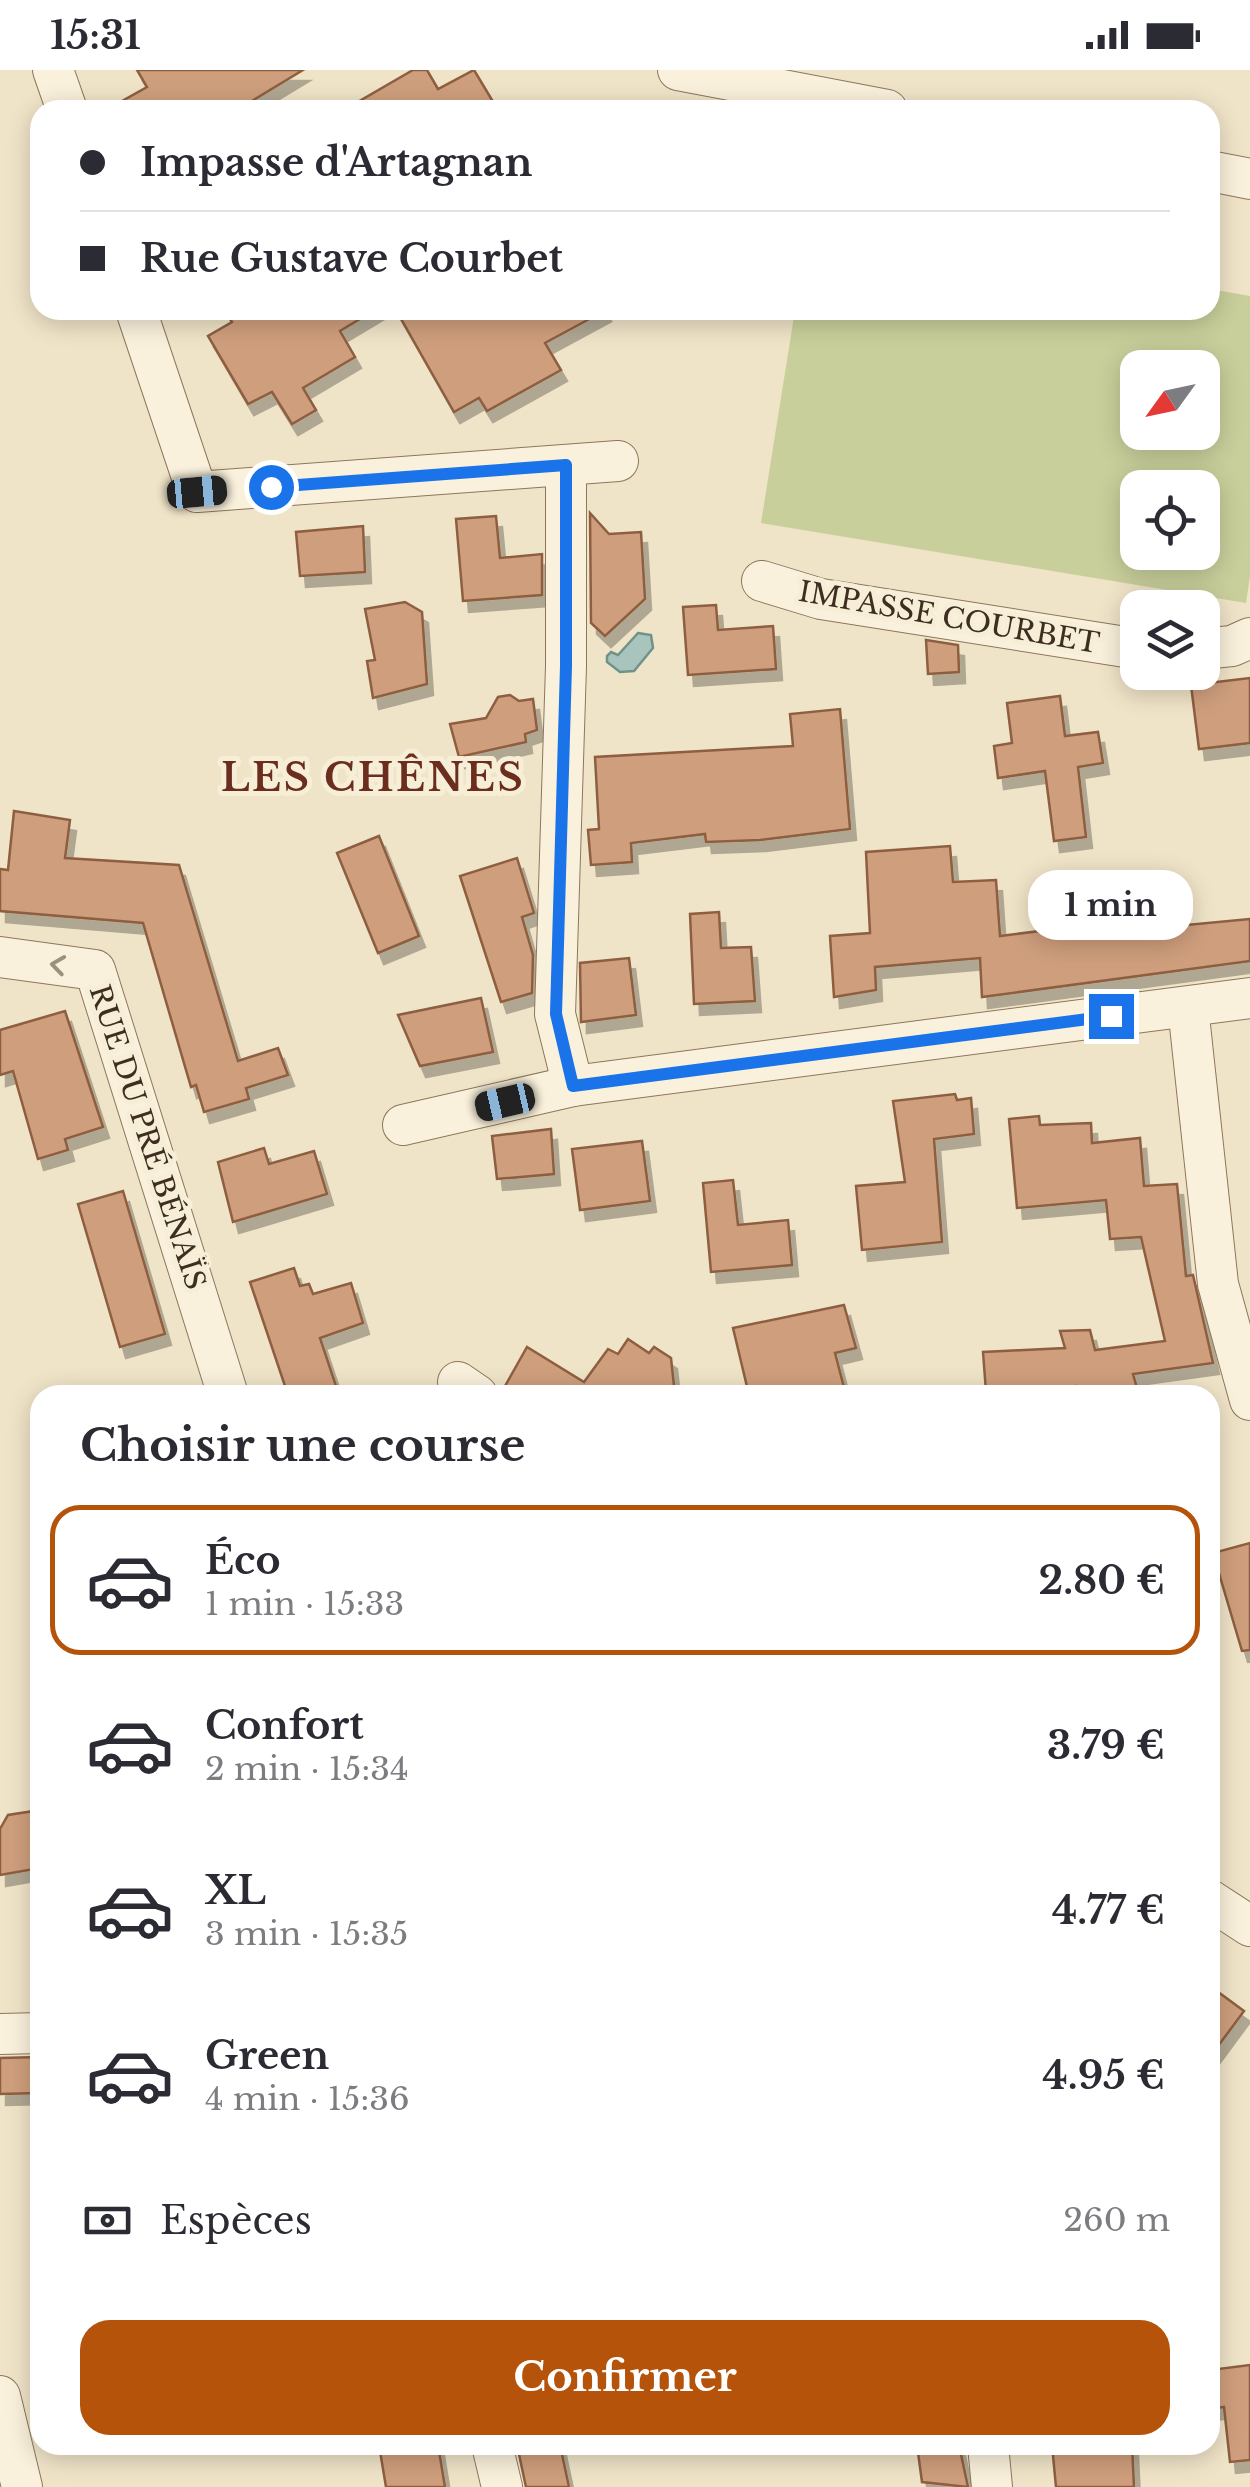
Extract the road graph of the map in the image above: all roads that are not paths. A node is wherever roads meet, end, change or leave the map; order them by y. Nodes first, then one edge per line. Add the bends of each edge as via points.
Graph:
1 (53, 70) edge
2 (678, 70) edge
3 (64, 100) edge
4 (835, 100) edge
5 (1220, 174) edge
6 (1250, 179) edge
7 (139, 320) edge
8 (618, 461) dead end
9 (566, 465) junction
10 (762, 580) dead end
11 (1250, 638) edge
12 (1120, 646) edge
13 (1220, 647) edge
14 (0, 957) edge
15 (1250, 998) edge
16 (1188, 1006) junction
17 (573, 1086) junction
18 (403, 1125) dead end
19 (225, 1385) edge
20 (1250, 1400) edge
21 (1220, 1906) edge
22 (1250, 1926) edge
23 (30, 2033) edge
24 (0, 2034) edge
25 (0, 2396) edge
26 (494, 2455) edge
27 (989, 2455) edge
28 (22, 2487) edge
29 (502, 2487) edge
30 (992, 2487) edge

1 - 3 street
2 - 4 street
5 - 6 street
7 - 9 street via 197,492
8 - 9 street
9 - 17 street via 556,1014
10 - 12 street, IMPASSE COURBET via 821,600
11 - 13 street
19 -> 14 street, RUE DU PRÉ BÉNAÏS via 95,970
15 - 16 street
16 - 17 street
16 - 20 street via 1218,1284
17 - 18 street
21 - 22 street
23 - 24 street
25 - 28 street
26 - 29 street
27 - 30 street

